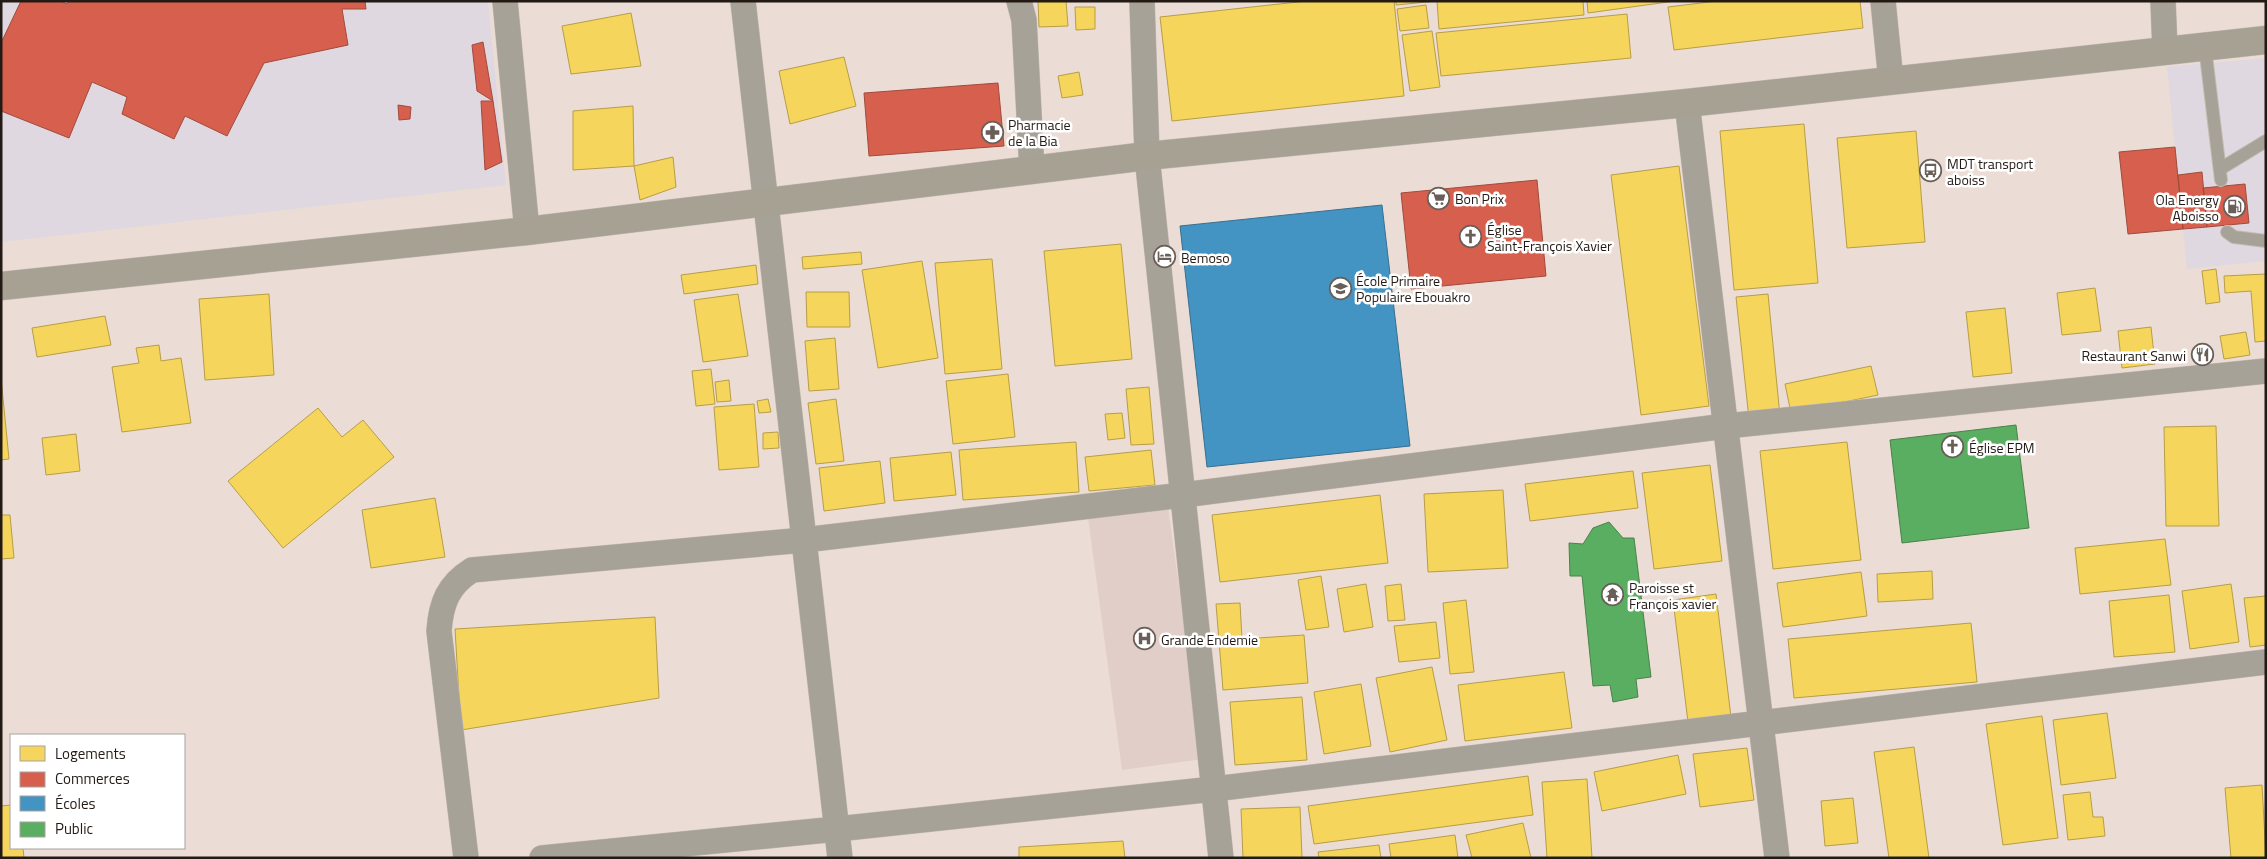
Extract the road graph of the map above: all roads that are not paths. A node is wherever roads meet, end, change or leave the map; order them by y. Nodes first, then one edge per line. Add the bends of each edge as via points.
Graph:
1 (505, 1) edge
2 (743, 1) edge
3 (1019, 1) edge
4 (1142, 1) edge
5 (1883, 1) edge
6 (2163, 1) edge
7 (2266, 40) edge
8 (2204, 47) junction
9 (2165, 51) junction
10 (1891, 81) junction
11 (1687, 103) junction
12 (2266, 141) edge
13 (1147, 156) junction
14 (1032, 170) junction
15 (766, 202) junction
16 (527, 231) junction
17 (2228, 232) dead end
18 (2266, 240) edge
19 (1, 286) edge
20 (2266, 372) edge
21 (1726, 426) junction
22 (1183, 495) junction
23 (804, 540) junction
24 (2266, 662) edge
25 (1761, 722) junction
26 (1214, 789) junction
27 (837, 829) junction
28 (466, 858) edge
29 (542, 858) edge
30 (840, 858) edge
31 (1221, 858) edge
32 (1777, 858) edge

1 - 16 street
2 - 15 street
3 - 14 street via 1024,20
4 - 13 street
5 - 10 street
6 - 9 street
7 - 8 main road
8 - 9 main road
8 - 12 lane via 2220,174
9 - 10 main road
10 - 11 main road
11 - 13 main road
11 - 21 street
13 - 14 main road
13 - 22 street
14 - 15 main road
15 - 16 main road
15 - 23 street
16 - 19 main road
17 - 18 lane via 2234,237
20 - 21 street
21 - 22 street
21 - 25 street
22 - 23 street
22 - 26 street
23 - 27 street
23 - 28 street via 472,570 459,578 446,596 439,631
24 - 25 street
25 - 26 street
25 - 32 street
26 - 27 street
26 - 31 street
27 - 29 street
27 - 30 street

